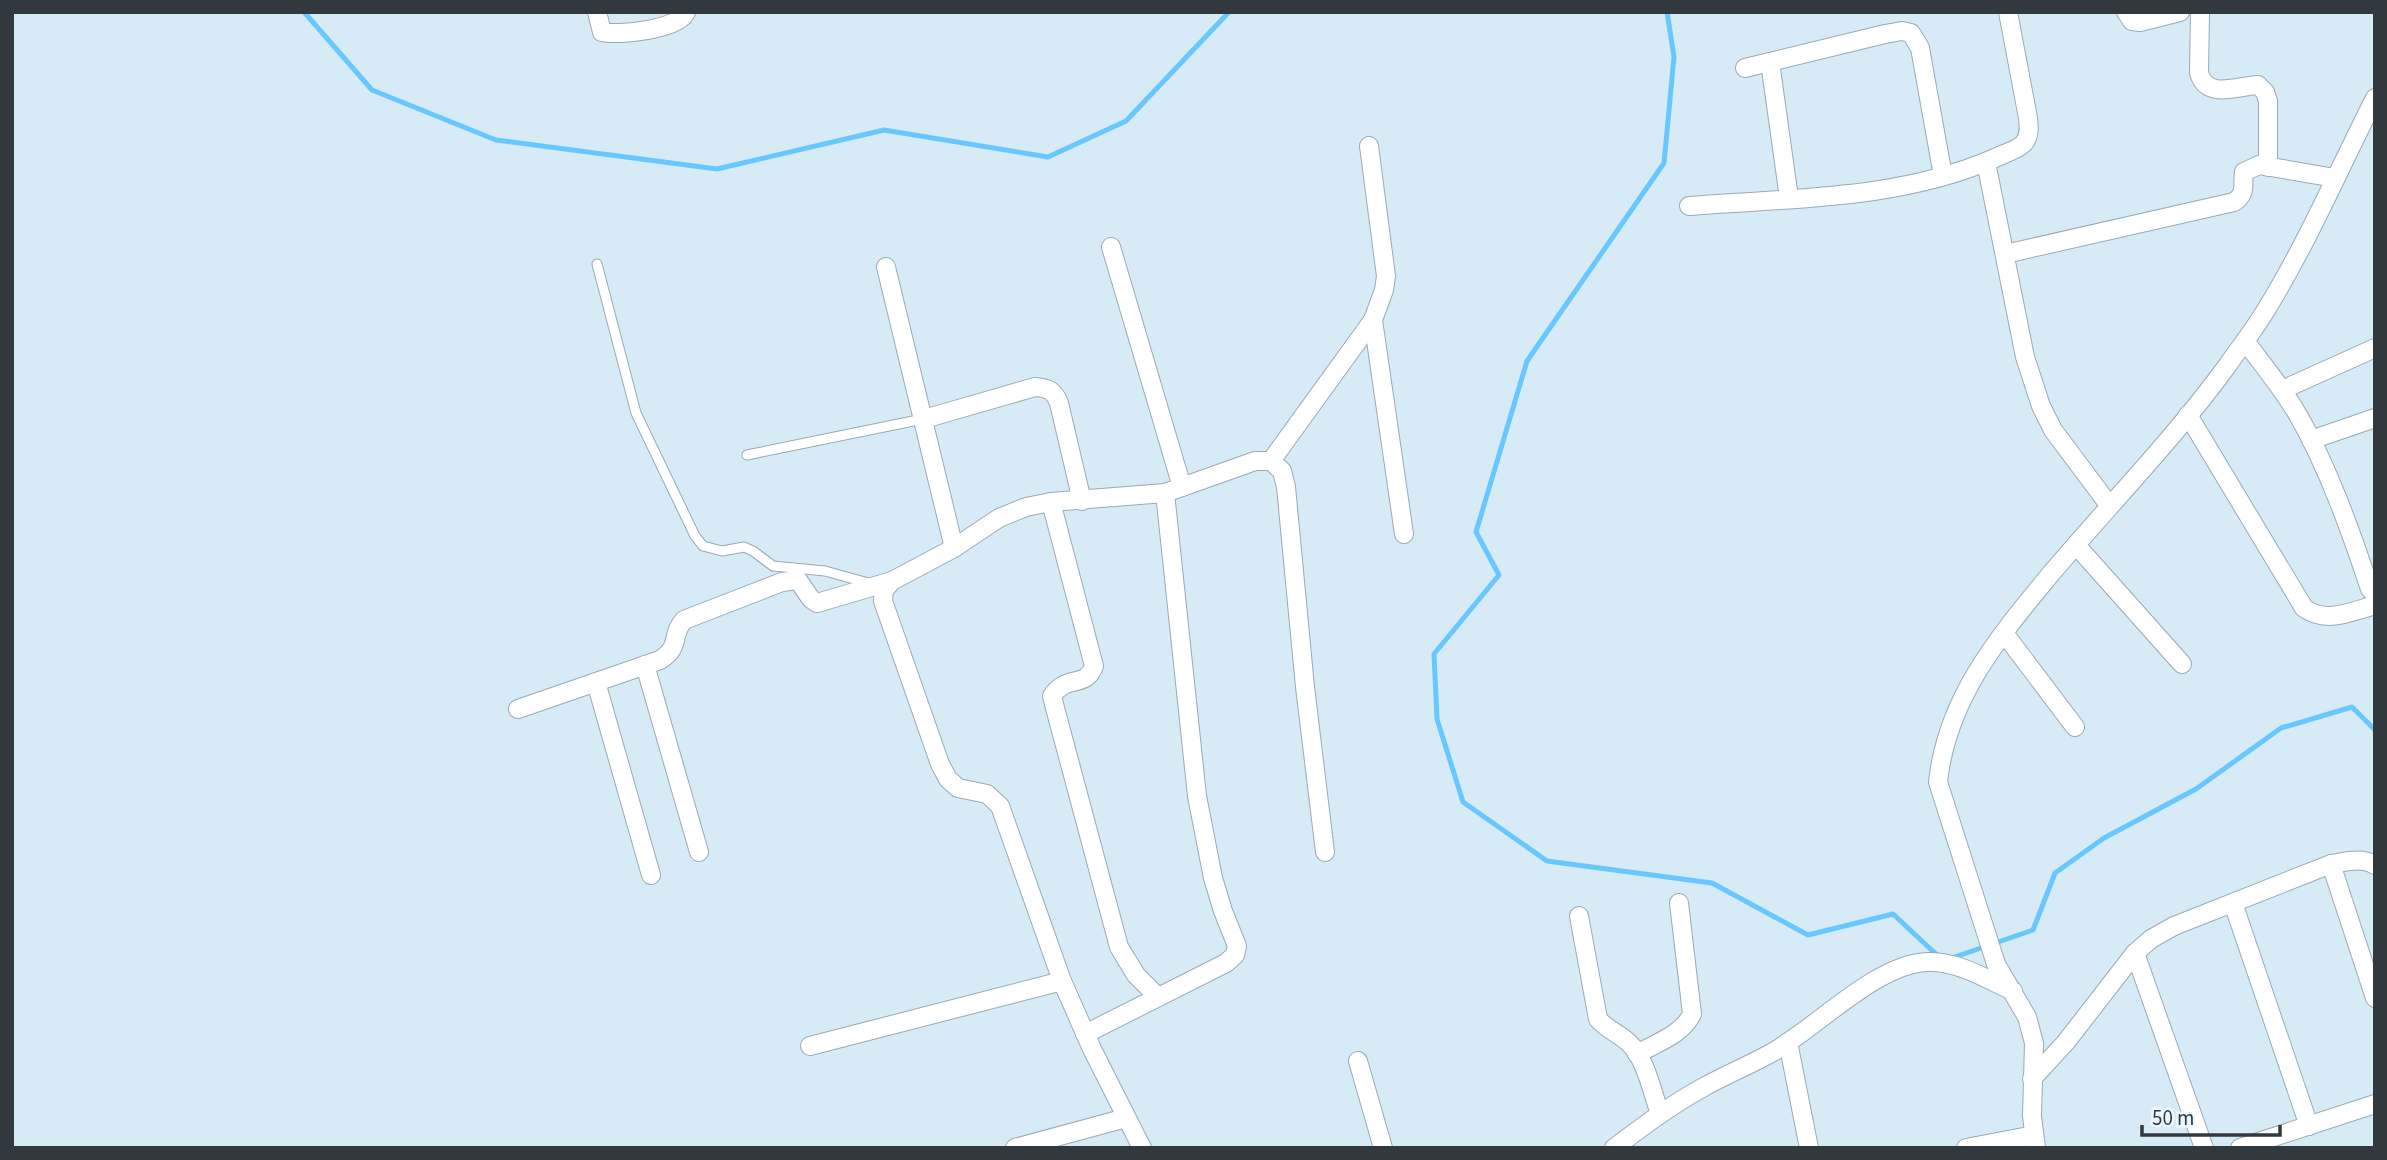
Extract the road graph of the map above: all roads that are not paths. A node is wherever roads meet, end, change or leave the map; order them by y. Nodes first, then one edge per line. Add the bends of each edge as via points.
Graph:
1 (597, 12) edge
2 (686, 12) edge
3 (2126, 12) edge
4 (2180, 12) edge
5 (2200, 12) edge
6 (2009, 13) edge
7 (1770, 62) junction
8 (1745, 68) dead end
9 (2373, 104) edge
10 (1369, 146) dead end
11 (1986, 162) junction
12 (2268, 167) junction
13 (1943, 176) junction
14 (2334, 178) junction
15 (1789, 198) junction
16 (1689, 206) dead end
17 (1111, 247) dead end
18 (2004, 254) junction
19 (597, 264) dead end
20 (886, 267) dead end
21 (1373, 320) junction
22 (2245, 341) junction
23 (2375, 348) edge
24 (2282, 390) junction
25 (2188, 415) junction
26 (2375, 418) edge
27 (924, 419) junction
28 (2311, 440) junction
29 (747, 455) dead end
30 (1271, 461) junction
31 (1173, 490) junction
32 (1082, 500) junction
33 (1051, 502) junction
34 (2109, 505) junction
35 (1404, 534) dead end
36 (2076, 544) junction
37 (954, 548) junction
38 (884, 584) junction
39 (2375, 594) edge
40 (2375, 605) edge
41 (2004, 633) junction
42 (2182, 664) dead end
43 (645, 665) junction
44 (596, 682) junction
45 (518, 709) dead end
46 (2075, 727) dead end
47 (699, 852) dead end
48 (1325, 852) dead end
49 (2331, 864) junction
50 (2375, 865) edge
51 (651, 874) dead end
52 (1679, 903) dead end
53 (2233, 903) junction
54 (1579, 916) dead end
55 (2135, 953) junction
56 (1062, 981) junction
57 (2014, 992) junction
58 (1158, 997) junction
59 (2375, 998) edge
60 (1085, 1034) junction
61 (1788, 1042) junction
62 (810, 1046) dead end
63 (1637, 1054) junction
64 (1358, 1061) dead end
65 (2032, 1079) junction
66 (2375, 1104) edge
67 (1660, 1114) junction
68 (1126, 1118) junction
69 (2309, 1126) junction
70 (2035, 1141) edge
71 (2278, 1142) edge
72 (1016, 1148) edge
73 (1142, 1148) edge
74 (1382, 1148) edge
75 (1614, 1148) edge
76 (1809, 1148) edge
77 (1966, 1148) edge
78 (2204, 1148) edge
79 (2240, 1148) edge

1 - 2 street via 602,32 613,34 674,24
3 - 4 street via 2132,21 2140,22
5 - 12 street via 2202,82 2216,90 2258,85 2265,92
6 - 11 street via 2029,133 2023,144
7 - 8 street
7 - 13 street via 1885,34 1911,33 1920,48
7 - 15 street
9 - 14 street
10 - 21 street via 1387,276
11 - 13 street
11 - 18 street
12 - 14 street
12 - 18 street via 2259,165 2244,172 2244,190 2234,202
13 - 15 street via 1878,192
14 - 22 street via 2288,272
15 - 16 street
17 - 31 street
18 - 34 street via 2025,357 2041,406 2053,430
19 - 38 lane via 636,413 703,547 722,551 744,547 773,566
20 - 27 street
21 - 30 street
21 - 35 street
22 - 24 street
22 - 25 street
23 - 24 street
24 - 28 street
25 - 34 street
25 - 40 street via 2304,608 2328,617
26 - 28 street
27 - 29 lane
27 - 32 street via 1035,387 1048,388 1059,403
27 - 37 street
28 - 39 street
30 - 31 street via 1255,461
30 - 48 street via 1282,471 1286,487
31 - 32 street
31 - 58 street via 1197,796 1213,878 1237,946 1235,956 1226,963
32 - 33 street
33 - 37 street via 999,518
33 - 58 street via 1094,666 1091,674 1066,682 1052,696 1119,947 1136,975
34 - 36 street
36 - 41 street
36 - 42 street
37 - 38 street
38 - 43 street via 817,603 798,580 782,582 684,620 669,654
38 - 56 street via 883,601 940,764 958,788 987,794 1000,806
41 - 46 street
41 - 57 street via 1965,692 1947,731 1938,782 1996,964
43 - 44 street
43 - 47 street
44 - 45 street
44 - 51 street
49 - 50 street via 2354,860
49 - 53 street
49 - 59 street
52 - 63 street via 1692,1014 1678,1031
53 - 55 street via 2175,926
53 - 69 street
54 - 63 street via 1598,1019
55 - 65 street
55 - 78 street
56 - 60 street
56 - 62 street
57 - 61 street via 1953,964 1926,962 1897,970 1864,988
57 - 65 street via 2034,1043
58 - 60 street
60 - 68 street
61 - 67 street
61 - 76 street
63 - 67 street
64 - 74 street
65 - 70 street
66 - 69 street
67 - 75 street
68 - 72 street
68 - 73 street
69 - 71 street
70 - 77 street
71 - 79 street

